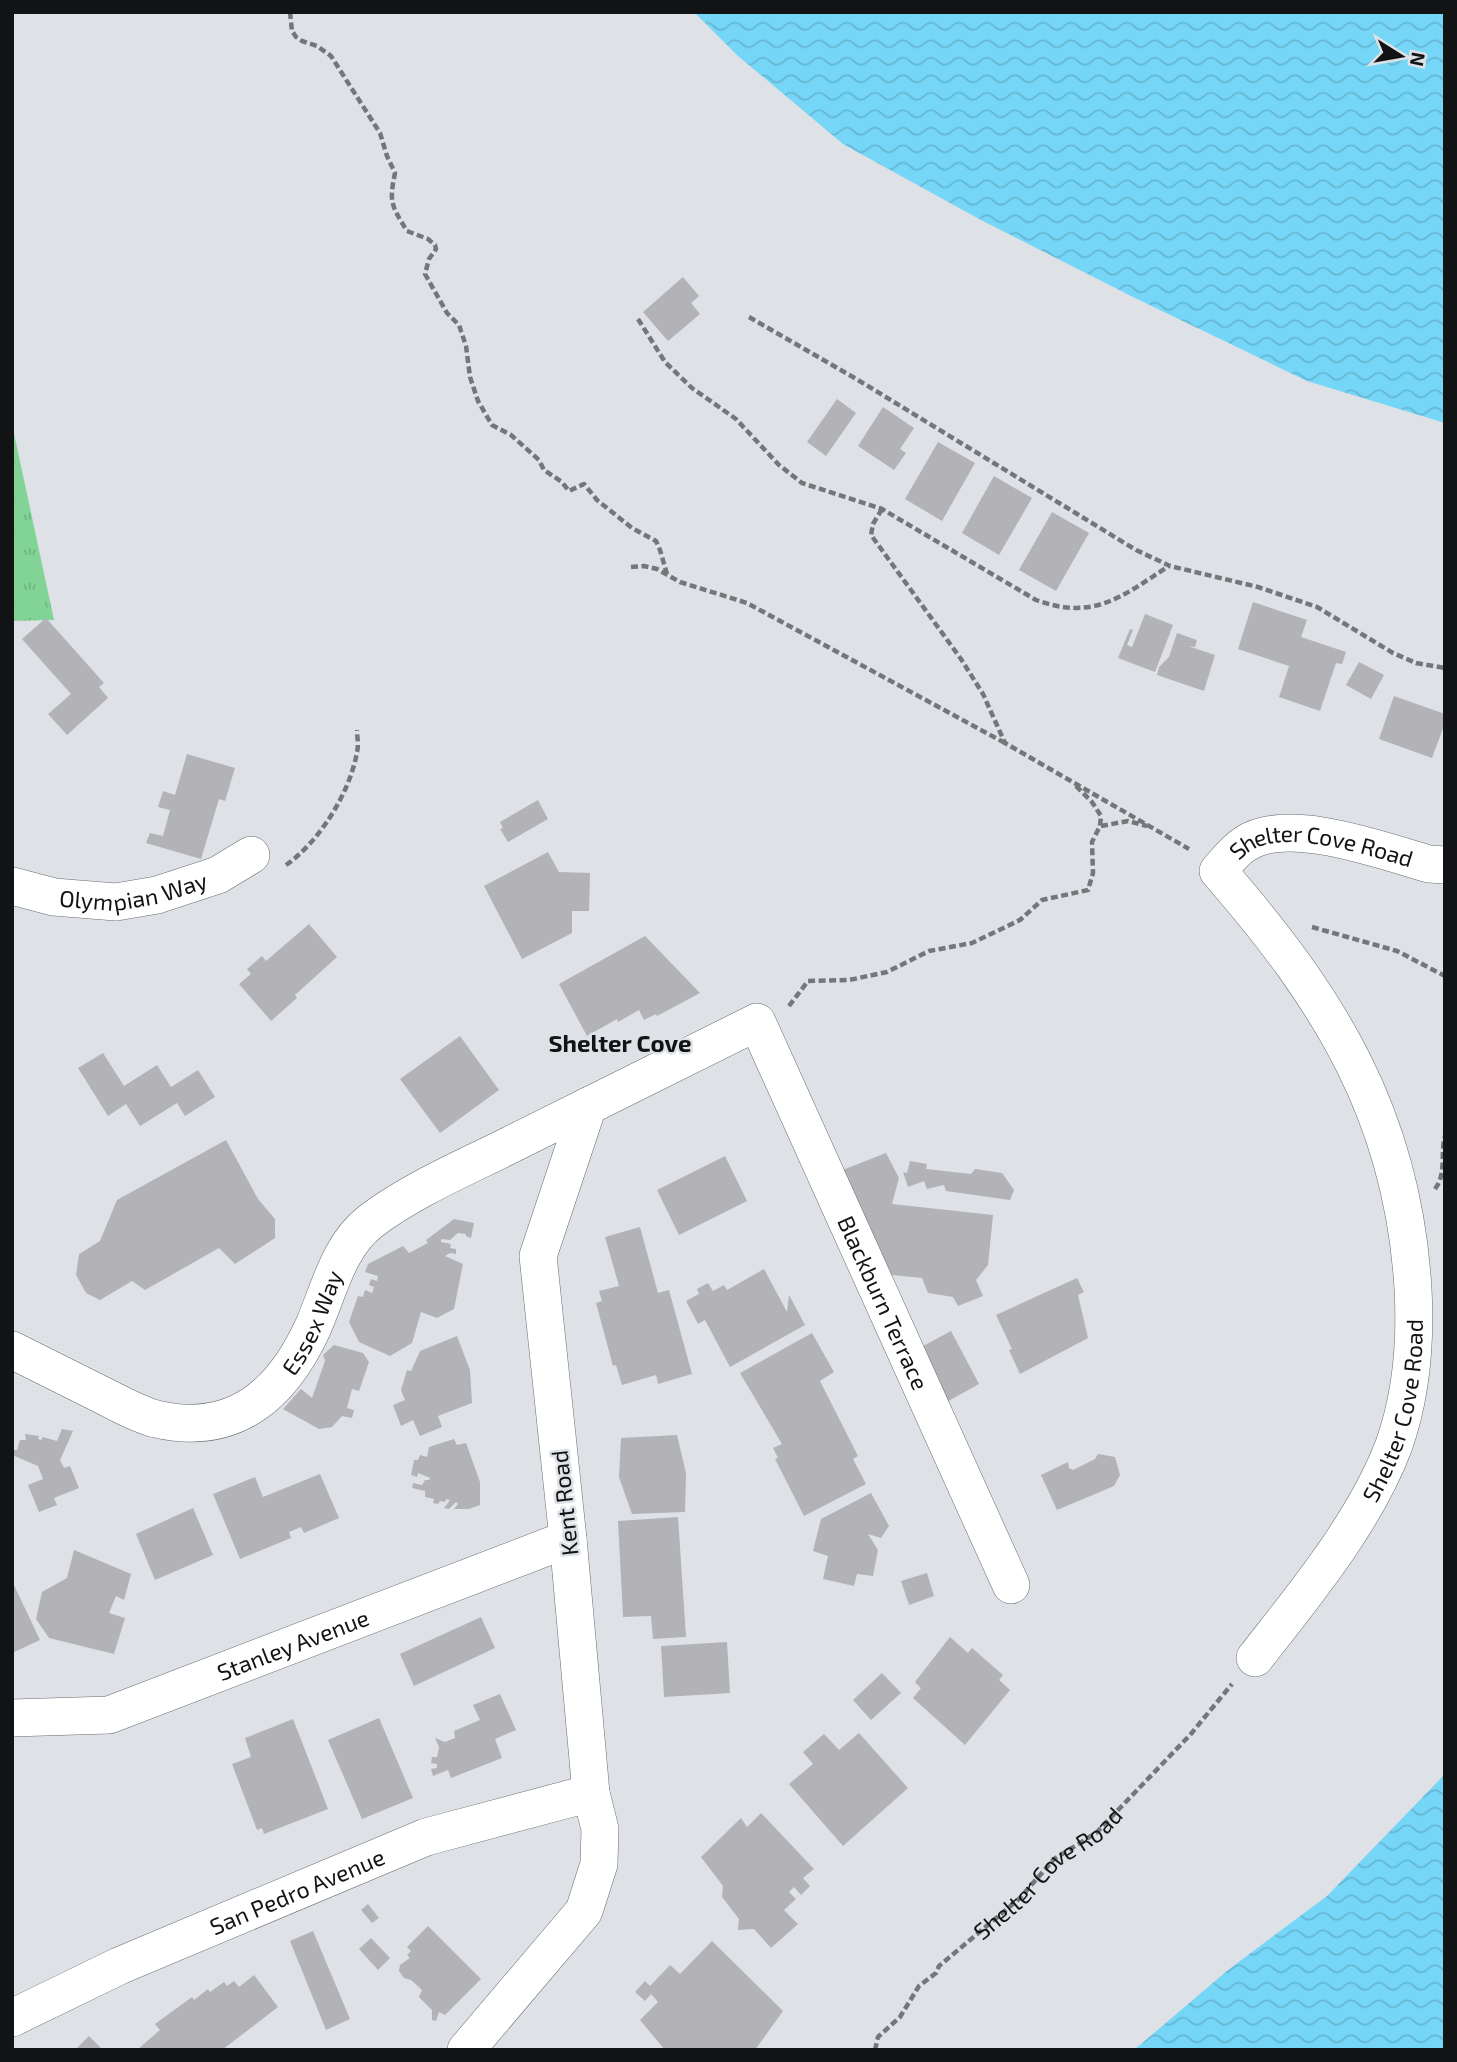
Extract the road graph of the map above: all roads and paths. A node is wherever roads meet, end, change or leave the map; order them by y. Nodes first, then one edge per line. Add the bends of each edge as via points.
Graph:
1 (290, 12) edge
2 (749, 317) dead end
3 (638, 320) dead end
4 (882, 509) junction
5 (1170, 566) junction
6 (631, 568) dead end
7 (667, 574) junction
8 (1445, 668) edge
9 (357, 730) dead end
10 (1006, 743) junction
11 (1069, 779) junction
12 (1100, 827) junction
13 (1155, 829) junction
14 (243, 860) joint
15 (1445, 865) edge
16 (1218, 871) junction
17 (12, 886) edge
18 (1264, 925) junction
19 (1445, 976) edge
20 (757, 1022) junction
21 (588, 1106) junction
22 (12, 1350) edge
23 (568, 1539) junction
24 (1011, 1584) dead end
25 (1255, 1658) joint
26 (12, 1718) edge
27 (590, 1793) junction
28 (12, 2018) edge
29 (466, 2050) edge
30 (875, 2050) edge

1 - 7 path via 296,37 331,55 380,132 395,173 390,188 397,216 407,231 435,244 425,274 459,325 470,377 492,425 511,435 569,491 584,484 632,528 656,541
2 - 5 path via 1136,550
3 - 4 path via 665,362 736,419 802,483
4 - 5 path via 1036,600 1056,607 1088,609 1120,598
4 - 10 path via 871,535 984,694
5 - 8 path via 1317,607 1393,653
6 - 7 path via 644,566
7 - 10 path via 747,603
9 - 14 path via 358,751 344,790 315,840 281,869 265,872
10 - 11 path
11 - 12 path via 1098,809
11 - 13 path
12 - 13 path via 1128,821
12 - 20 path via 1092,842 1093,873 1088,890 1042,900 1020,920 972,943 929,951 887,971 849,980 808,981 779,1020
13 - 16 path
14 - 17 street, Olympian Way via 218,875 157,895 116,902 54,897
15 - 16 street, Shelter Cove Road via 1318,835 1289,833 1264,835 1244,844
16 - 18 street, Shelter Cove Road
18 - 19 path via 1278,918 1397,951
18 - 25 street, Shelter Cove Road via 1342,1040 1382,1125 1405,1217 1414,1356 1393,1447 1373,1488 1320,1573
20 - 21 street
20 - 24 street, Blackburn Terrace
21 - 22 street, Essex Way via 433,1184 364,1227 348,1245 294,1364 266,1395 232,1416 197,1424 154,1418
21 - 23 street, Kent Road via 538,1256
23 - 26 street, Stanley Avenue via 109,1715
23 - 27 street, Kent Road
25 - 30 path, Shelter Cove Road via 1190,1735 1096,1833 1054,1859 1020,1898 919,1986 900,2017 878,2037
27 - 28 street, San Pedro Avenue via 426,1837 119,1966
27 - 29 street, Kent Road via 600,1829 599,1864 584,1912

